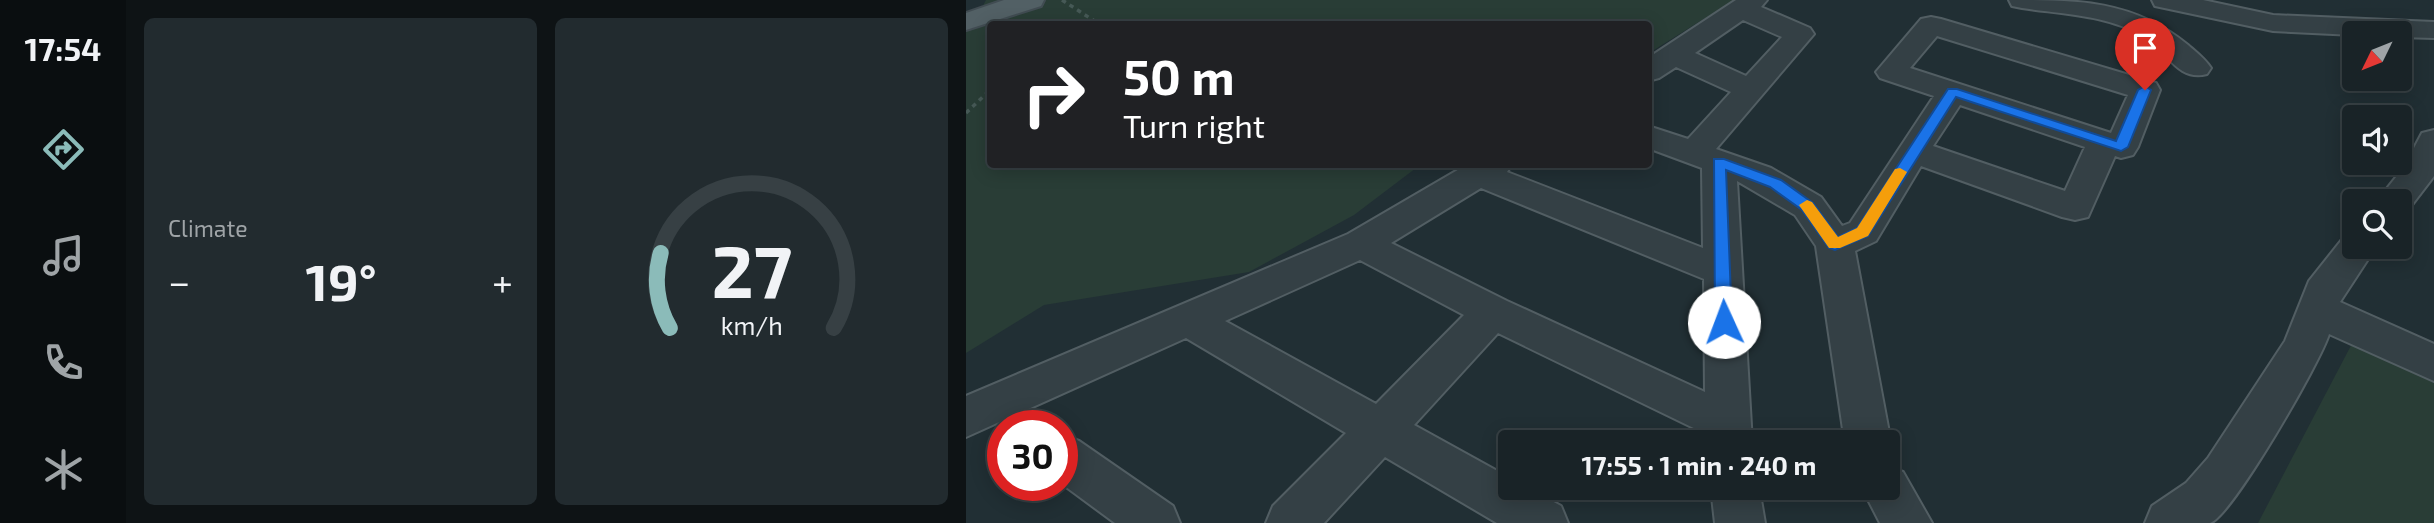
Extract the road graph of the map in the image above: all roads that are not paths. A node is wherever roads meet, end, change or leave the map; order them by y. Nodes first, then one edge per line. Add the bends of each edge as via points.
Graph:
1 (1031, 0) edge
2 (2022, 0) edge
3 (2165, 0) edge
4 (1747, 5) edge
5 (966, 22) edge
6 (2434, 30) edge
7 (1674, 55) junction
8 (2196, 68) dead end
9 (1652, 69) edge
10 (1750, 89) junction
11 (1953, 92) junction
12 (1652, 137) edge
13 (2434, 140) edge
14 (2104, 142) junction
15 (1913, 151) junction
16 (1706, 157) junction
17 (1487, 169) edge
18 (2405, 189) edge
19 (1360, 244) junction
20 (1835, 244) junction
21 (2347, 259) edge
22 (1722, 271) junction
23 (2317, 310) junction
24 (1493, 312) junction
25 (1189, 320) junction
26 (2434, 363) edge
27 (1005, 410) edge
28 (1380, 430) junction
29 (1722, 430) edge
30 (1728, 430) edge
31 (1866, 430) edge
32 (1078, 467) edge
33 (1737, 500) edge
34 (1893, 500) edge
35 (1156, 523) edge
36 (1291, 523) edge
37 (1543, 523) edge
38 (1740, 523) edge
39 (1907, 523) edge
40 (2170, 523) edge

1 - 5 main road
2 - 8 street via 2117,14 2156,31
3 - 6 street via 2273,23
4 - 7 street
4 - 10 street via 1800,34
7 - 9 street
7 - 10 street
10 - 16 street
11 - 14 street
11 - 14 street via 1891,72 1931,25 2145,90 2121,147
11 - 15 street
12 - 16 street
13 - 18 street
14 - 15 street via 2075,208 2008,197
15 - 20 street via 1863,232
16 - 20 street via 1775,184 1808,206
16 - 22 street
17 - 19 street
17 - 22 street
19 - 24 street
19 - 25 street
20 - 31 street
21 - 23 street via 2330,279
22 - 30 street
23 - 26 street
23 - 40 street via 2304,346 2220,480
24 - 28 street
24 - 29 street
25 - 27 street
25 - 28 street
28 - 36 street
28 - 37 street
32 - 35 street
33 - 38 street
34 - 39 street

